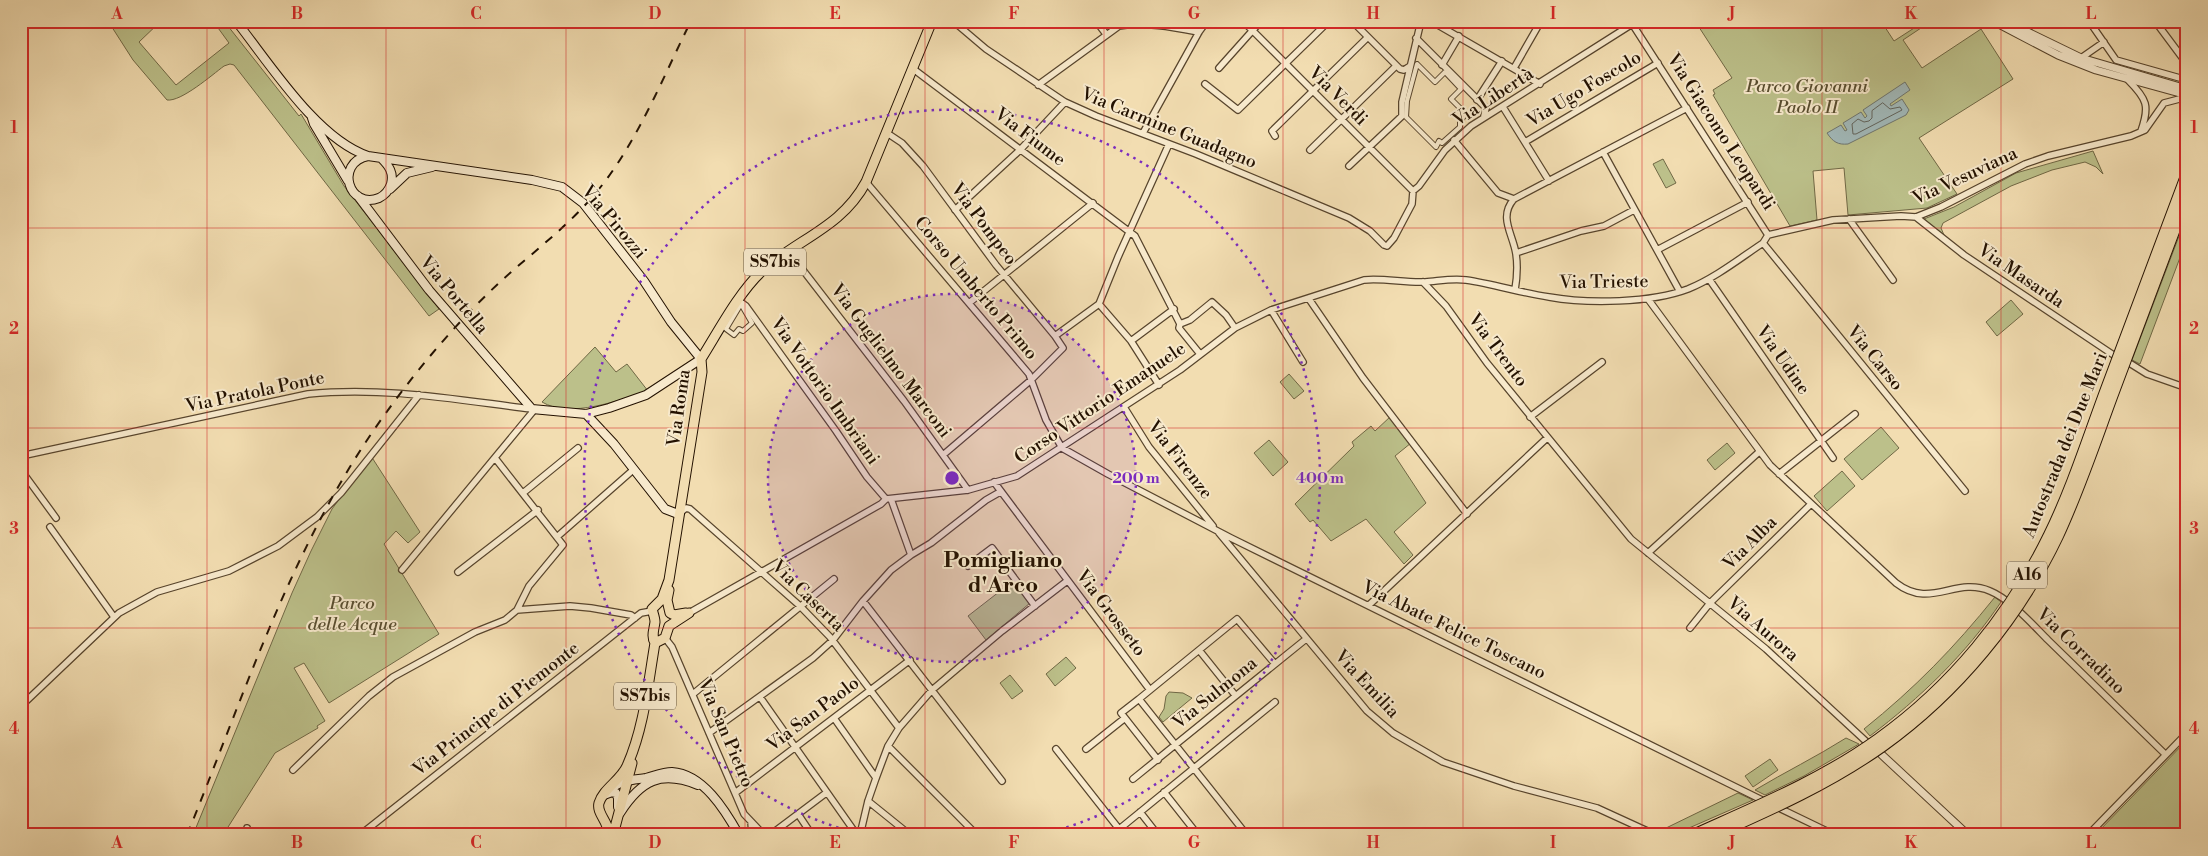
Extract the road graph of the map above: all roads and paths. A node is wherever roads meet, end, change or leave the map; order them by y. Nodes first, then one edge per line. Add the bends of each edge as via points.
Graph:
1 (236, 21) edge
2 (932, 21) edge
3 (953, 21) edge
4 (1096, 21) edge
5 (1181, 21) edge
6 (1207, 21) edge
7 (1243, 21) edge
8 (1261, 21) edge
9 (1329, 21) edge
10 (1352, 21) edge
11 (1420, 21) edge
12 (1431, 21) edge
13 (1541, 21) edge
14 (1993, 21) edge
15 (2005, 21) edge
16 (2089, 21) edge
17 (2155, 21) edge
18 (1634, 22) edge
19 (1155, 23) edge
20 (1189, 30) junction
21 (1252, 31) junction
22 (1199, 32) junction
23 (1106, 34) junction
24 (1459, 36) junction
25 (1368, 37) junction
26 (1416, 38) junction
27 (2104, 42) junction
28 (2081, 58) junction
29 (1502, 61) junction
30 (1658, 63) junction
31 (1285, 64) junction
32 (2187, 64) edge
33 (1442, 65) junction
34 (1396, 66) junction
35 (1410, 66) junction
36 (912, 68) junction
37 (1218, 68) dead end
38 (1514, 68) junction
39 (2128, 80) junction
40 (2187, 80) edge
41 (1205, 84) dead end
42 (1540, 84) junction
43 (1038, 85) junction
44 (2187, 89) edge
45 (1313, 91) junction
46 (2187, 96) edge
47 (1477, 100) junction
48 (1064, 102) junction
49 (1503, 107) junction
50 (1687, 108) junction
51 (1484, 116) junction
52 (312, 118) junction
53 (1341, 120) junction
54 (2141, 131) junction
55 (887, 133) junction
56 (1143, 133) junction
57 (1275, 136) dead end
58 (1454, 140) junction
59 (1525, 142) junction
60 (1169, 144) junction
61 (1436, 147) joint
62 (1370, 148) junction
63 (1020, 150) junction
64 (1310, 150) dead end
65 (1603, 152) junction
66 (368, 156) junction
67 (382, 159) junction
68 (1349, 166) dead end
69 (432, 167) junction
70 (2187, 173) edge
71 (1548, 181) junction
72 (866, 182) junction
73 (349, 183) junction
74 (388, 191) junction
75 (1413, 191) junction
76 (358, 196) junction
77 (2187, 197) edge
78 (1514, 199) junction
79 (1748, 202) junction
80 (1093, 203) junction
81 (955, 210) junction
82 (1634, 210) junction
83 (1916, 217) junction
84 (1849, 219) junction
85 (1129, 232) junction
86 (1768, 234) junction
87 (1763, 243) junction
88 (1384, 245) joint
89 (1657, 250) junction
90 (789, 252) junction
91 (1516, 252) junction
92 (1004, 276) junction
93 (1709, 279) junction
94 (1393, 280) joint
95 (1893, 280) dead end
96 (1423, 282) junction
97 (1515, 290) junction
98 (1679, 290) junction
99 (1309, 299) junction
100 (1648, 299) junction
101 (738, 301) junction
102 (969, 303) junction
103 (1099, 304) junction
104 (1174, 309) junction
105 (1271, 310) junction
106 (1180, 324) junction
107 (1235, 328) junction
108 (726, 329) joint
109 (1055, 336) junction
110 (1130, 341) junction
111 (1200, 354) junction
112 (2112, 354) dead end
113 (701, 359) junction
114 (1302, 362) dead end
115 (1602, 362) dead end
116 (2131, 364) dead end
117 (1031, 380) junction
118 (1159, 385) junction
119 (2187, 388) edge
120 (419, 395) junction
121 (1124, 408) junction
122 (533, 409) junction
123 (586, 414) junction
124 (1855, 414) dead end
125 (1530, 417) junction
126 (1547, 438) junction
127 (1821, 440) junction
128 (578, 448) dead end
129 (1062, 448) junction
130 (1759, 452) junction
131 (943, 454) junction
132 (21, 456) edge
133 (495, 458) junction
134 (1833, 458) dead end
135 (21, 470) edge
136 (633, 470) junction
137 (1779, 474) junction
138 (994, 482) junction
139 (968, 490) junction
140 (1965, 491) dead end
141 (1000, 492) junction
142 (524, 493) junction
143 (889, 499) junction
144 (1811, 504) junction
145 (538, 510) junction
146 (678, 514) junction
147 (1467, 514) junction
148 (56, 518) dead end
149 (50, 527) dead end
150 (1215, 528) junction
151 (558, 536) junction
152 (1648, 553) junction
153 (911, 555) junction
154 (968, 566) dead end
155 (402, 570) dead end
156 (762, 571) junction
157 (458, 572) dead end
158 (834, 578) dead end
159 (669, 580) junction
160 (1068, 581) junction
161 (863, 601) junction
162 (1710, 603) junction
163 (1369, 605) junction
164 (800, 606) junction
165 (1035, 606) junction
166 (518, 610) junction
167 (652, 611) junction
168 (689, 613) junction
169 (114, 617) junction
170 (635, 618) junction
171 (1690, 628) dead end
172 (665, 638) junction
173 (1306, 639) junction
174 (833, 640) junction
175 (655, 643) junction
176 (1199, 650) junction
177 (910, 660) junction
178 (1275, 664) junction
179 (869, 690) junction
180 (932, 690) junction
181 (1150, 690) junction
182 (693, 694) junction
183 (1236, 695) junction
184 (760, 697) junction
185 (1139, 700) junction
186 (1275, 702) dead end
187 (21, 706) edge
188 (834, 718) junction
189 (1125, 718) junction
190 (899, 728) junction
191 (708, 733) junction
192 (2187, 733) edge
193 (1175, 745) junction
194 (888, 746) junction
195 (794, 747) junction
196 (634, 748) junction
197 (1056, 749) dead end
198 (1086, 749) dead end
199 (2165, 754) junction
200 (1882, 755) joint
201 (1158, 760) junction
202 (632, 766) junction
203 (1193, 768) junction
204 (294, 770) dead end
205 (648, 777) junction
206 (876, 778) junction
207 (1133, 779) dead end
208 (628, 780) junction
209 (1002, 782) dead end
210 (702, 787) junction
211 (606, 792) junction
212 (1164, 792) junction
213 (735, 793) junction
214 (826, 793) junction
215 (868, 801) junction
216 (1140, 812) junction
217 (618, 814) junction
218 (798, 814) junction
219 (751, 821) junction
220 (1118, 829) junction
221 (1246, 834) dead end
222 (360, 835) edge
223 (608, 835) edge
224 (613, 835) edge
225 (739, 835) edge
226 (752, 835) edge
227 (764, 835) edge
228 (770, 835) edge
229 (812, 835) edge
230 (859, 835) edge
231 (900, 835) edge
232 (977, 835) edge
233 (1112, 835) edge
234 (1158, 835) edge
235 (1198, 835) edge
236 (1656, 835) edge
237 (1693, 835) edge
238 (1714, 835) edge
239 (1835, 835) edge
240 (1968, 835) edge
241 (2088, 835) edge

1 - 52 main road, Via Portella
2 - 36 main road, Via Roma / SS7bis
3 - 43 street, Via Carmine Guadagno
4 - 23 street
5 - 20 street
6 - 22 street
7 - 21 street, Via Verdi
8 - 21 street
9 - 31 street
10 - 25 street
11 - 26 street
12 - 24 street
13 - 38 street
14 - 39 street via 2058,55
15 - 28 street
16 - 27 street
17 - 32 street
18 - 30 street, Via Giacomo Leopardi
18 - 42 street, Via Libertà
19 - 20 street
19 - 23 street via 1119,26
20 - 22 street
21 - 31 street, Via Verdi
21 - 37 street
22 - 56 street
23 - 43 street
24 - 29 street
24 - 33 street
25 - 34 street
25 - 45 street
26 - 33 street
26 - 35 street
27 - 28 street
27 - 40 street via 2116,60
28 - 44 street
29 - 38 street
29 - 47 street
30 - 50 street, Via Giacomo Leopardi
30 - 59 street, Via Ugo Foscolo
31 - 41 street via 1238,110
31 - 45 street, Via Verdi
33 - 47 street
34 - 35 street via 1404,70
34 - 53 street
35 - 62 street via 1402,116
36 - 55 main road, Via Roma / SS7bis
36 - 63 street, Via Fiume
38 - 42 street
39 - 46 street
39 - 54 street via 2141,93 2146,106
42 - 49 street, Via Libertà
43 - 48 street, Via Carmine Guadagno
45 - 53 street, Via Verdi
45 - 57 street via 1272,131
46 - 54 street, Via Vesuviana via 2164,103 2149,128
47 - 51 street via 1486,108
48 - 56 street, Via Carmine Guadagno
48 - 63 street
49 - 51 street, Via Libertà
49 - 59 street
50 - 65 street
50 - 79 street, Via Giacomo Leopardi
51 - 58 street, Via Libertà
52 - 66 main road, Via Portella via 343,145
52 - 73 main road, Via Portella
53 - 62 street, Via Verdi
53 - 64 street
54 - 83 street, Via Vesuviana via 2025,164
55 - 72 main road, Via Roma / SS7bis
55 - 81 street, Via Pompeo via 902,143 923,166
56 - 60 street, Via Carmine Guadagno
58 - 75 street, Via Libertà
58 - 78 street via 1498,193
59 - 71 street
60 - 85 street
60 - 88 street, Via Carmine Guadagno via 1349,218 1370,231
61 - 61 street via 1439,141 1442,143 1460,126 1466,114 1451,98 1461,89 1444,72 1435,82 1417,64 1406,101 1406,117
62 - 68 street
62 - 75 street, Via Verdi
63 - 80 street, Via Fiume
63 - 81 street
65 - 71 street
65 - 82 street
66 - 67 main road, Via Portella
66 - 73 main road via 355,162 349,172
67 - 69 main road, Via Portella
67 - 74 main road via 391,171
69 - 74 main road via 407,173
69 - 113 main road, Via Pirozzi via 539,181 568,191 583,203
70 - 237 highway, Autostrada dei Due Mari / A16, bridge via 2064,502 2034,563 1997,621 1943,683 1880,738 1823,775
71 - 78 street
72 - 90 main road, Via Roma / SS7bis via 857,199 841,216
72 - 102 street, Corso Umberto Primo
73 - 76 main road, Via Portella
74 - 76 main road via 370,200
75 - 88 street, Via Libertà via 1412,204 1394,238
76 - 122 main road, Via Portella via 443,306
77 - 238 highway, Autostrada dei Due Mari / A16, bridge via 2071,505 2042,567 2004,626 1937,701 1884,745 1828,782
78 - 91 street via 1508,205 1505,219
79 - 86 street, Via Giacomo Leopardi
79 - 89 street
80 - 85 street, Via Fiume
80 - 92 street
81 - 92 street, Via Pompeo
82 - 89 street
82 - 91 street via 1604,226
83 - 84 street, Via Vesuviana
83 - 112 street, Via Masarda via 1971,260
84 - 86 street, Via Vesuviana
84 - 95 street
85 - 103 street
85 - 104 street, Via Fiume via 1135,236
86 - 87 street, Via Trieste
87 - 93 street, Via Trieste
87 - 140 street, Via Carso
89 - 98 street
90 - 101 main road, Via Roma / SS7bis via 762,271
90 - 131 street, Via Guglielmo Marconi
91 - 97 street via 1518,272
92 - 102 street
92 - 109 street, Via Pompeo
93 - 98 street, Via Trieste
93 - 127 street, Via Udine
94 - 96 street, Via Trieste
94 - 99 street, Corso Vittorio Emanuele via 1364,280
96 - 97 street, Via Trieste via 1453,279
96 - 125 street, Via Trento via 1446,306
97 - 100 street, Via Trieste via 1562,300
98 - 100 street, Via Trieste
99 - 105 street, Corso Vittorio Emanuele
99 - 147 street via 1363,378
100 - 130 street, Via Corradino
101 - 113 main road, Via Roma / SS7bis
101 - 143 street, Via Vottorio Imbriani via 746,306 867,477
102 - 117 street, Corso Umberto Primo
103 - 109 street
103 - 110 street
104 - 106 street, Via Fiume
104 - 110 street
105 - 107 street, Corso Vittorio Emanuele
105 - 114 street
106 - 107 street via 1212,302
106 - 111 street, Via Fiume via 1179,328
107 - 111 street, Corso Vittorio Emanuele
108 - 108 street via 731,320 740,304 752,323 743,331 739,328 734,335
109 - 117 street via 1062,351
110 - 118 street
111 - 118 street, Corso Vittorio Emanuele
113 - 123 main road, Via Pratola Ponte via 646,395
113 - 146 main road, Via Roma via 702,372
115 - 125 street
116 - 119 street via 2147,374
117 - 129 street, Corso Umberto Primo via 1046,420
117 - 131 street
118 - 121 street, Corso Vittorio Emanuele
120 - 122 street, Via Pratola Ponte
120 - 132 street, Via Pratola Ponte via 342,390 308,394
120 - 169 street via 341,493 303,528 278,546 229,572 156,592
121 - 129 street, Corso Vittorio Emanuele
121 - 150 street, Via Firenze via 1149,447
122 - 123 main road, Via Pratola Ponte
122 - 133 street
123 - 136 main road
124 - 127 street
125 - 126 street, Via Trento
126 - 147 street
126 - 152 street, Via Aurora via 1625,532
127 - 134 street, Via Udine
127 - 137 street
128 - 142 street
129 - 138 street, Corso Vittorio Emanuele via 1017,476
129 - 150 street, Via Abate Felice Toscano
130 - 137 street, Via Corradino
130 - 152 street
131 - 139 street, Via Guglielmo Marconi
133 - 142 street
133 - 155 street
135 - 148 street
136 - 146 main road via 665,510
136 - 151 street
137 - 144 street, Via Corradino
138 - 139 street, Corso Vittorio Emanuele
138 - 141 street, Via Grosseto
139 - 143 street, Corso Vittorio Emanuele
141 - 153 street
141 - 160 street, Via Grosseto
142 - 145 street
143 - 153 street
143 - 156 street, Corso Vittorio Emanuele
144 - 162 street, Via Alba
144 - 199 street, Via Corradino via 1904,590 1919,595 1970,588 1992,592 2020,614
145 - 151 street
145 - 157 street
146 - 156 street, Via Caserta via 690,509
146 - 159 main road, Via Roma
147 - 163 street
149 - 169 street
150 - 163 street, Via Abate Felice Toscano
150 - 173 street, Via Emilia
151 - 166 street via 563,545 529,586
152 - 162 street, Via Aurora
153 - 161 street via 891,570
154 - 165 street via 992,548
156 - 164 street, Via Caserta
156 - 168 street, Corso Vittorio Emanuele
158 - 164 street
159 - 167 main road via 662,599
159 - 168 main road via 667,600 670,613
160 - 165 street
160 - 181 street, Via Grosseto
161 - 174 street
161 - 177 street
162 - 171 street, Via Alba
162 - 200 street, Via Aurora via 1766,649
163 - 239 street, Via Abate Felice Toscano
164 - 174 street, Via Caserta
164 - 182 street
165 - 180 street
166 - 170 street via 570,606 618,612
166 - 204 street via 505,620 474,632 393,676
167 - 170 street, Via Principe di Piemonte
167 - 175 main road, SS7bis
168 - 172 main road via 669,626
169 - 187 street
170 - 222 street, Via Principe di Piemonte
172 - 175 main road
172 - 182 street, Via San Pietro
173 - 178 street, Via Sulmona
173 - 236 street, Via Emilia via 1367,711 1418,749 1469,771 1597,808
174 - 179 street, Via Caserta
174 - 184 street
175 - 196 main road, SS7bis
176 - 178 street via 1238,619
176 - 181 street
176 - 183 street
177 - 179 street, Via San Paolo
177 - 180 street
178 - 183 street, Via Sulmona
179 - 188 street, Via San Paolo
179 - 190 street, Via Caserta
180 - 190 street
180 - 209 street
181 - 185 street
182 - 191 street, Via San Pietro
183 - 193 street, Via Sulmona
184 - 191 street
184 - 195 street
185 - 189 street via 1121,714
185 - 193 street, Via Sulmona
186 - 203 street
188 - 195 street, Via San Paolo
188 - 206 street
189 - 198 street
189 - 201 street
190 - 194 street
191 - 213 street, Via San Pietro
192 - 199 street
193 - 201 street, Via Sulmona
193 - 203 street, Via Sulmona
194 - 206 street
194 - 232 street
195 - 213 street, Via San Paolo
195 - 214 street
196 - 202 main road, SS7bis
196 - 211 main road, SS7bis via 622,774
197 - 220 street
199 - 241 street
200 - 240 street, Via Aurora
201 - 207 street, Via Sulmona
202 - 205 main road via 636,773
202 - 208 main road, SS7bis
203 - 212 street
203 - 221 street, Via Sulmona
205 - 208 main road
205 - 210 main road via 674,772 691,776
206 - 215 street
208 - 211 main road
208 - 217 main road, SS7bis
210 - 217 main road via 678,779 659,779 637,790
210 - 225 main road
211 - 217 main road via 616,794
211 - 223 main road via 599,808 607,824
212 - 216 street
212 - 235 street
213 - 219 street, Via San Pietro via 744,814
214 - 218 street
214 - 230 street
215 - 230 street
215 - 231 street via 904,830
216 - 220 street
216 - 234 street
217 - 224 main road, SS7bis
218 - 228 street
218 - 229 street
219 - 226 street
219 - 227 street, Via San Pietro
220 - 233 street

